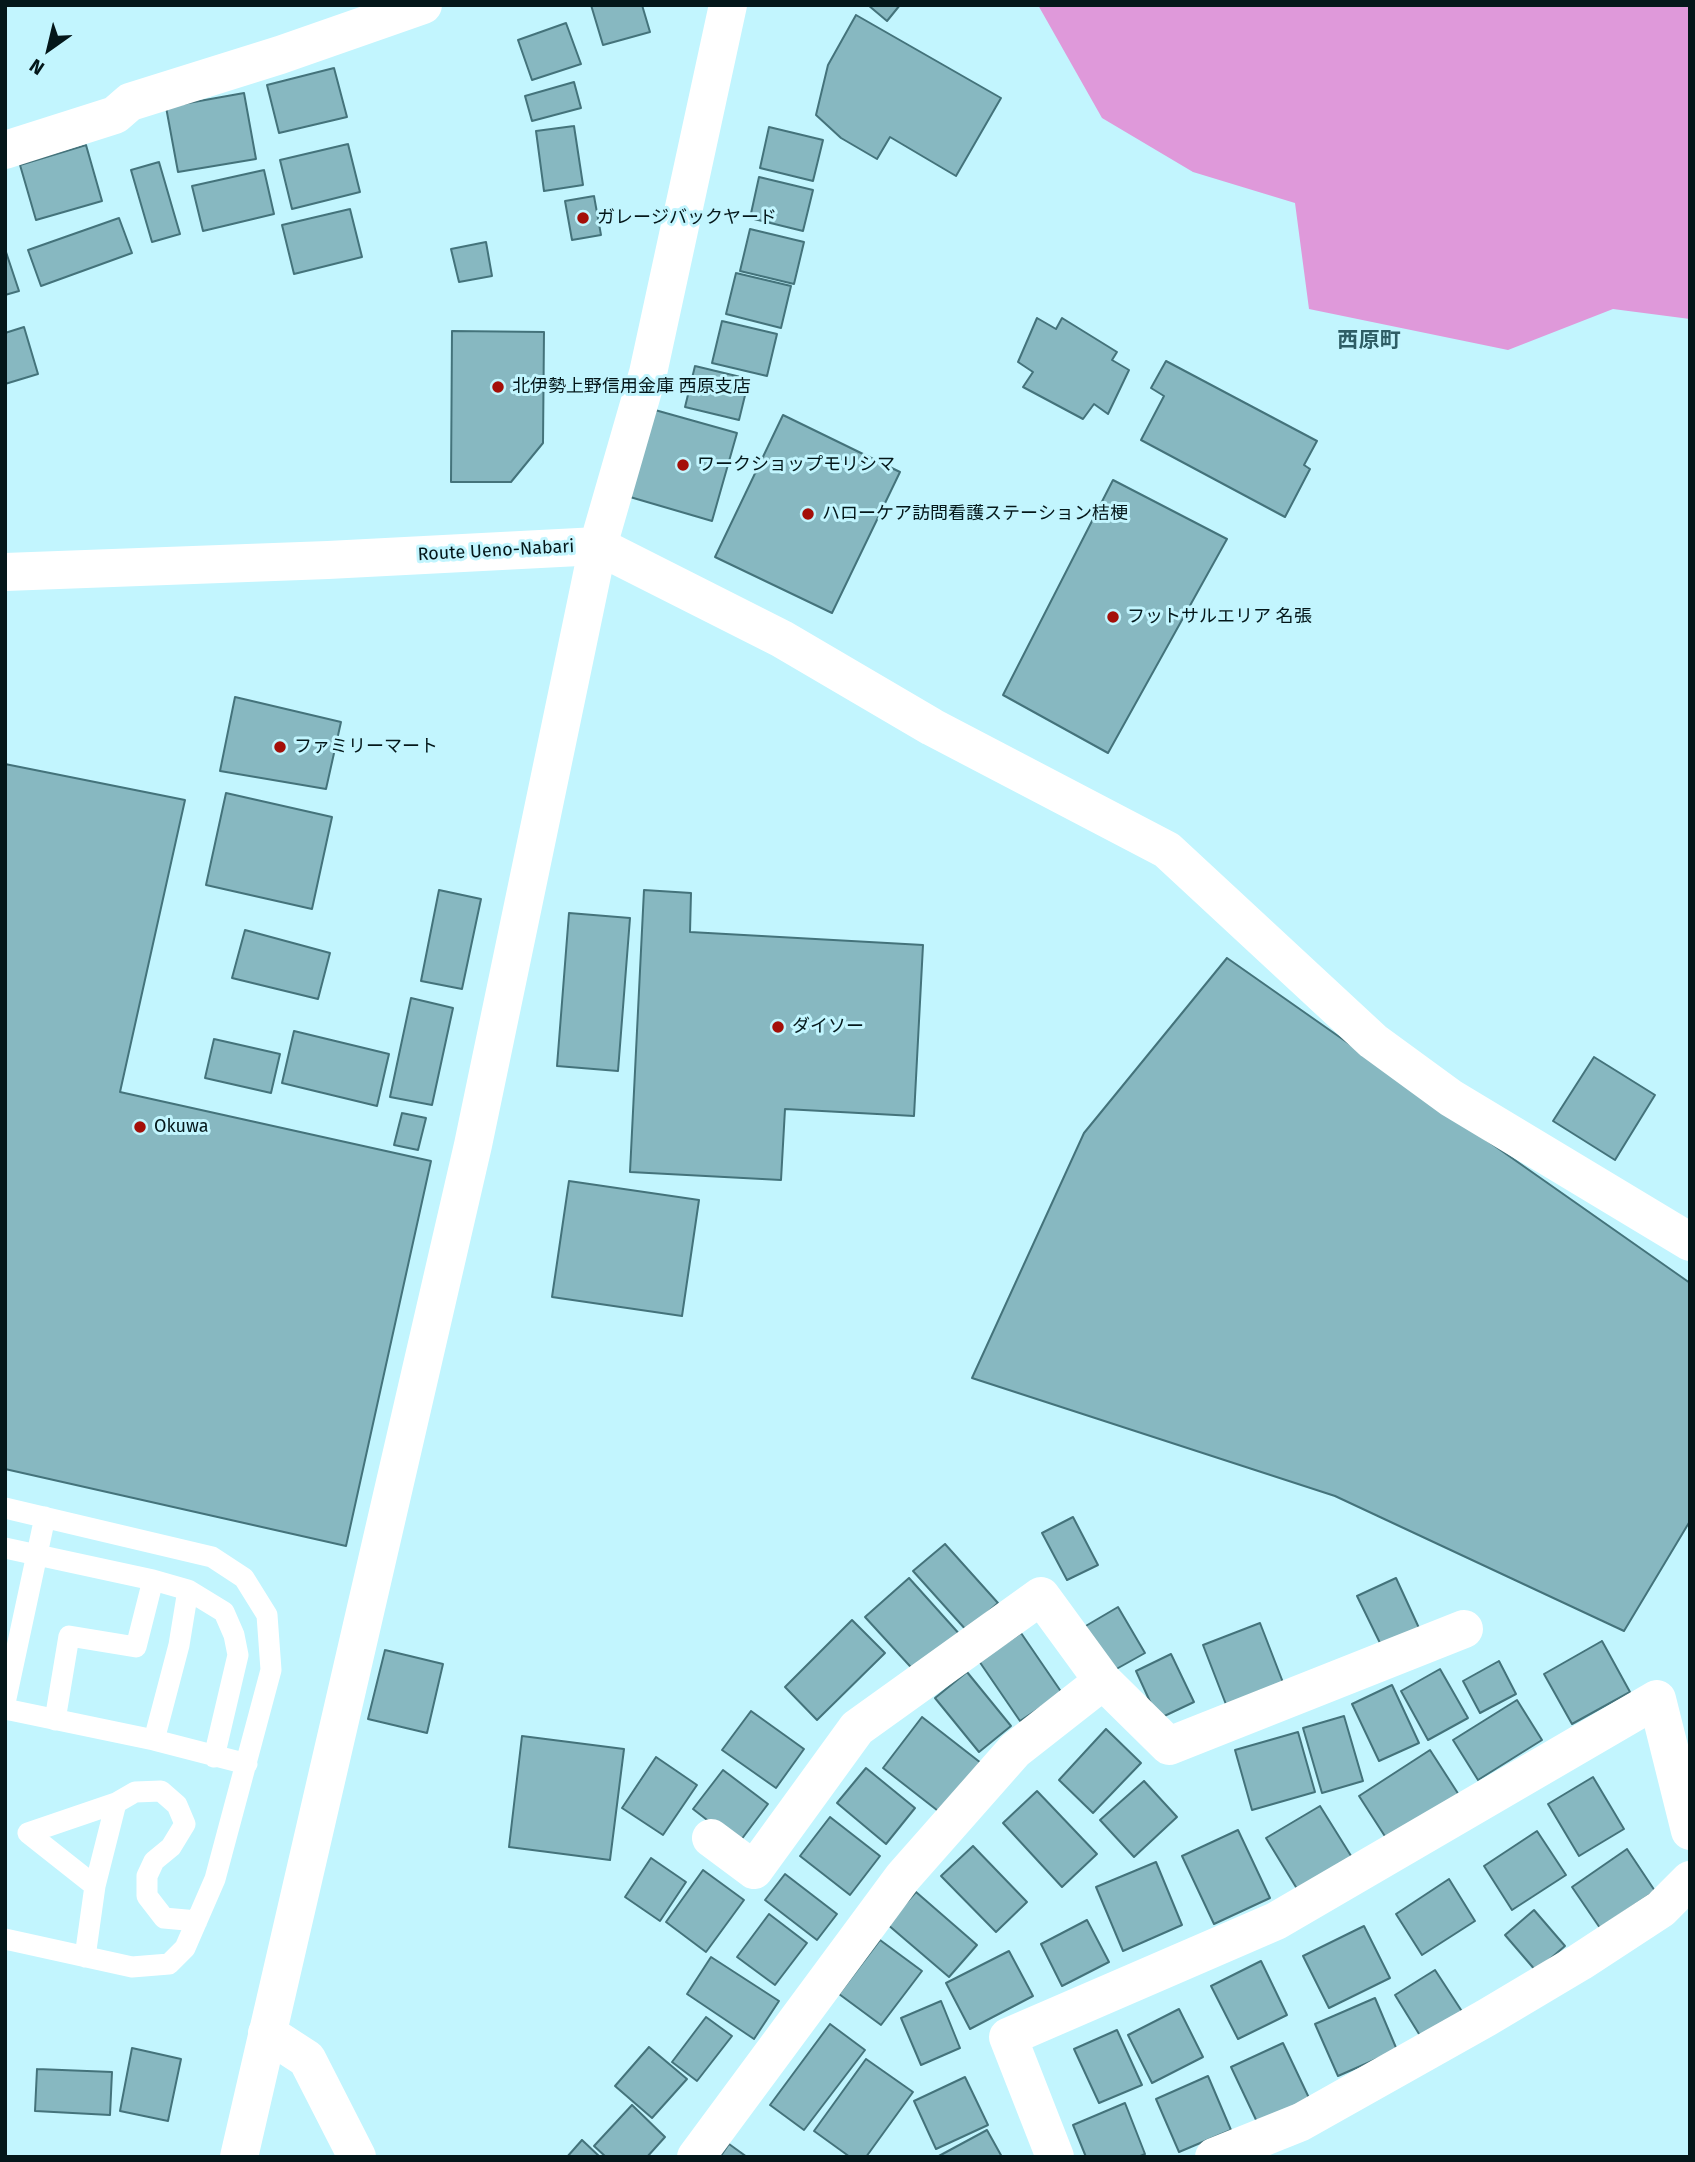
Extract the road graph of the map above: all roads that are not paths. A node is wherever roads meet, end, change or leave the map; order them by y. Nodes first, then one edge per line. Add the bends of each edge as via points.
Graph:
1 (423, 5) edge
2 (728, 5) edge
3 (5, 150) edge
4 (598, 546) junction
5 (5, 572) edge
6 (1690, 1242) edge
7 (5, 1508) edge
8 (45, 1517) junction
9 (5, 1549) edge
10 (35, 1555) junction
11 (153, 1580) junction
12 (188, 1590) junction
13 (1464, 1629) dead end
14 (10, 1659) edge
15 (1103, 1681) junction
16 (5, 1706) edge
17 (55, 1720) junction
18 (154, 1740) junction
19 (214, 1757) junction
20 (247, 1764) junction
21 (116, 1803) junction
22 (1690, 1831) edge
23 (711, 1838) dead end
24 (1690, 1880) edge
25 (95, 1886) junction
26 (197, 1921) junction
27 (5, 1939) edge
28 (85, 1957) junction
29 (267, 2033) junction
30 (239, 2157) edge
31 (357, 2157) edge
32 (696, 2157) edge
33 (1055, 2157) edge
34 (1214, 2157) edge

1 - 3 street via 130,102 116,116
2 - 4 street, Route Ueno-Nabari via 648,373
4 - 5 street, Route Ueno-Nabari
4 - 6 street via 782,639 932,727 1167,850 1373,1041 1451,1098
4 - 29 street via 473,1145
7 - 8 lane
8 - 10 lane
8 - 20 lane via 212,1557 244,1578 267,1615 271,1670
9 - 10 lane
10 - 11 lane
10 - 14 lane
11 - 12 lane
11 - 17 lane via 136,1647 69,1636
12 - 18 lane
12 - 19 lane via 224,1612 238,1655
13 - 15 street via 1169,1745
14 - 16 lane
15 - 23 street via 1041,1596 858,1728 754,1870
15 - 32 street via 1015,1750 903,1877
16 - 17 lane
17 - 18 lane
18 - 19 lane
19 - 20 lane
20 - 26 lane via 215,1879
21 - 25 lane
21 - 25 lane via 28,1833
21 - 26 lane via 135,1792 161,1791 177,1805 185,1824 171,1847 154,1861 147,1876 147,1896 164,1918
22 - 33 street via 1657,1699 1276,1921 1008,2037
24 - 34 street via 1661,1909 1486,2018 1301,2122
25 - 28 lane
26 - 28 lane via 185,1948 169,1964 132,1967
27 - 28 lane
29 - 30 street
29 - 31 street via 307,2059

